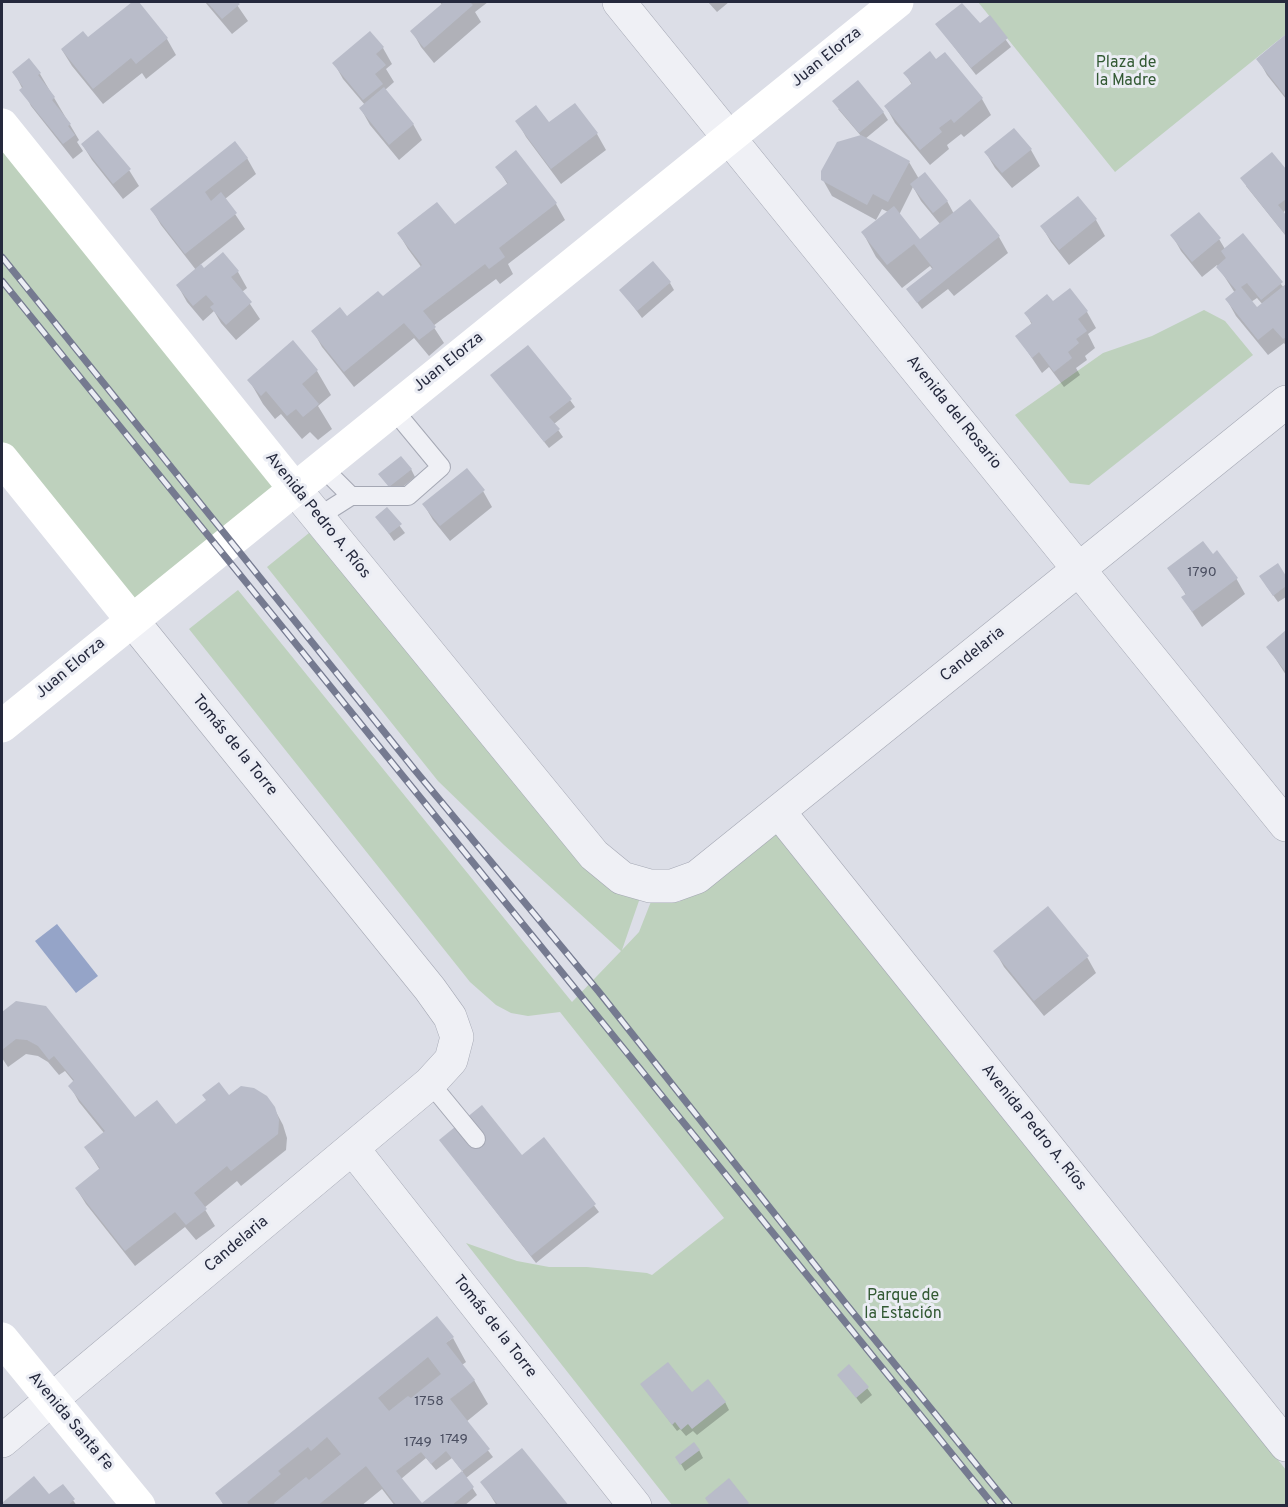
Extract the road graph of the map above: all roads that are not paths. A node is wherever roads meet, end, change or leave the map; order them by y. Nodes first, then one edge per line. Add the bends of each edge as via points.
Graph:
1 (618, 2) edge
2 (897, 2) edge
3 (2, 125) edge
4 (729, 137) junction
5 (1287, 402) edge
6 (393, 409) junction
7 (2, 459) edge
8 (321, 466) junction
9 (294, 488) junction
10 (351, 496) junction
11 (318, 517) junction
12 (1079, 569) junction
13 (131, 619) junction
14 (2, 726) edge
15 (779, 812) junction
16 (1287, 825) edge
17 (650, 886) joint
18 (457, 1037) joint
19 (430, 1083) junction
20 (476, 1139) dead end
21 (353, 1149) junction
22 (2, 1339) edge
23 (52, 1400) junction
24 (2, 1441) edge
25 (1287, 1445) edge
26 (139, 1506) edge
27 (635, 1506) edge

1 - 4 street, Avenida del Rosario
2 - 4 main road, Juan Elorza
3 - 9 main road, Avenida Pedro A. Ríos
4 - 6 main road, Juan Elorza
4 - 12 street, Avenida del Rosario
5 - 12 street, Candelaria
6 - 8 main road, Juan Elorza
6 - 10 lane via 441,467 408,496
7 - 13 main road, Tomás de la Torre
8 - 9 main road, Juan Elorza
8 - 10 lane
9 - 11 street, Avenida Pedro A. Ríos
9 - 13 main road, Juan Elorza
10 - 11 lane
11 - 17 street, Avenida Pedro A. Ríos via 594,855 622,878
12 - 15 street, Candelaria
12 - 16 street, Avenida del Rosario
13 - 14 main road, Juan Elorza
13 - 18 street, Tomás de la Torre via 430,989 450,1017
15 - 17 street, Candelaria via 697,877 672,885
15 - 25 street, Avenida Pedro A. Ríos
18 - 19 street, Candelaria via 451,1060
19 - 20 lane
19 - 21 street, Candelaria
21 - 23 street, Candelaria
21 - 27 street, Tomás de la Torre
22 - 23 main road, Avenida Santa Fe
23 - 24 street, Candelaria
23 - 26 main road, Avenida Santa Fe

